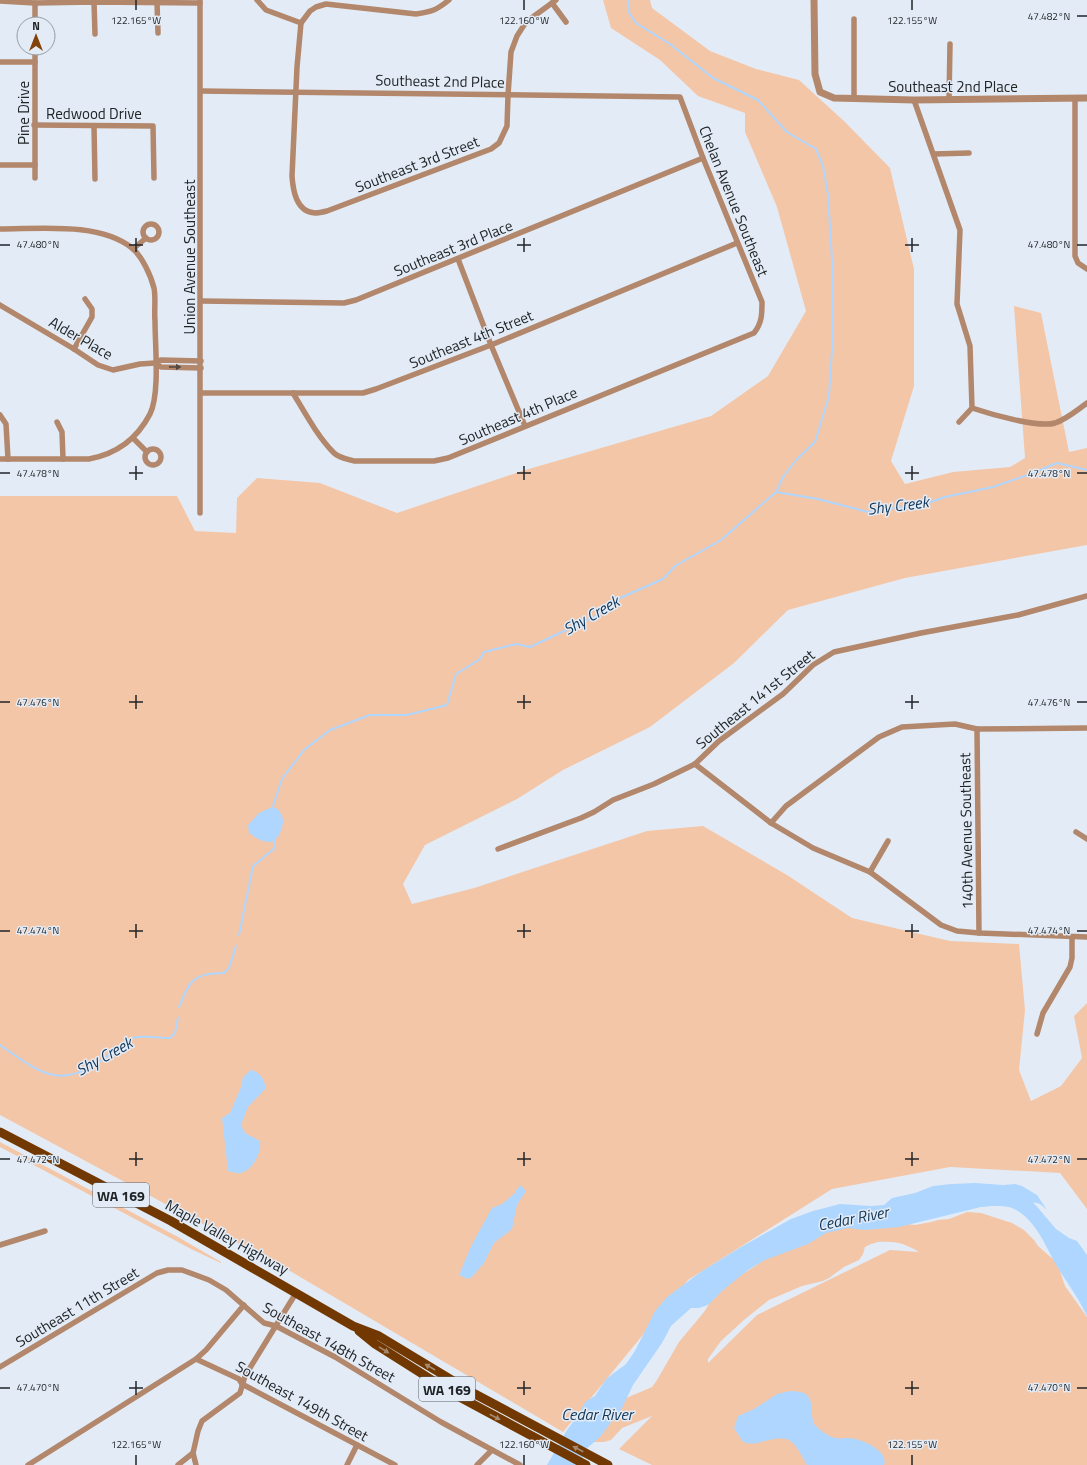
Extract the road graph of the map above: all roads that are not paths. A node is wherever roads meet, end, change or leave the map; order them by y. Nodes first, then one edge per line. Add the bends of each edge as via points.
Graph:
1 (257, 0) edge
2 (449, 0) edge
3 (814, 0) edge
4 (0, 1) edge
5 (8, 1) edge
6 (554, 1) edge
7 (94, 2) junction
8 (157, 2) junction
9 (200, 2) edge
10 (36, 3) junction
11 (36, 16) edge
12 (854, 19) dead end
13 (566, 22) dead end
14 (301, 23) junction
15 (158, 33) dead end
16 (95, 34) dead end
17 (950, 44) dead end
18 (36, 56) edge
19 (0, 62) edge
20 (36, 62) junction
21 (201, 91) junction
22 (295, 93) junction
23 (508, 95) junction
24 (680, 97) joint
25 (1075, 98) junction
26 (1087, 98) edge
27 (854, 99) junction
28 (914, 100) junction
29 (949, 100) junction
30 (34, 125) junction
31 (94, 126) junction
32 (969, 153) dead end
33 (934, 154) junction
34 (703, 158) junction
35 (35, 164) junction
36 (0, 165) edge
37 (36, 178) dead end
38 (154, 178) dead end
39 (95, 179) dead end
40 (0, 228) edge
41 (146, 238) dead end
42 (737, 243) junction
43 (133, 249) junction
44 (458, 259) junction
45 (1087, 269) edge
46 (85, 299) dead end
47 (201, 301) junction
48 (0, 305) edge
49 (762, 315) joint
50 (491, 345) junction
51 (74, 349) junction
52 (201, 361) junction
53 (155, 363) junction
54 (201, 368) junction
55 (201, 393) junction
56 (293, 393) junction
57 (1087, 403) edge
58 (972, 408) junction
59 (0, 415) edge
60 (57, 422) dead end
61 (959, 422) dead end
62 (525, 426) junction
63 (133, 438) junction
64 (147, 452) dead end
65 (0, 459) edge
66 (8, 459) junction
67 (63, 459) junction
68 (200, 513) dead end
69 (1087, 596) edge
70 (1087, 728) edge
71 (977, 729) junction
72 (695, 764) junction
73 (771, 823) junction
74 (1076, 832) dead end
75 (1087, 839) edge
76 (888, 841) dead end
77 (498, 849) dead end
78 (870, 872) junction
79 (979, 933) junction
80 (1072, 937) junction
81 (1087, 937) edge
82 (1037, 1034) dead end
83 (0, 1132) edge
84 (46, 1231) dead end
85 (0, 1245) edge
86 (168, 1270) joint
87 (296, 1293) junction
88 (244, 1305) junction
89 (276, 1326) junction
90 (353, 1326) junction
91 (196, 1359) junction
92 (0, 1367) edge
93 (242, 1384) junction
94 (358, 1446) junction
95 (492, 1450) junction
96 (193, 1453) junction
97 (607, 1464) edge
98 (28, 1465) edge
99 (178, 1465) edge
100 (196, 1465) edge
101 (347, 1465) edge
102 (395, 1465) edge
103 (477, 1465) edge
104 (520, 1465) edge
105 (586, 1465) edge

1 - 14 street via 266,10
2 - 14 street via 430,12 416,14 326,4 310,11
3 - 27 street, Southeast 2nd Place via 815,74 820,92 834,98
4 - 5 street
5 - 10 street
6 - 13 street
6 - 23 street, Southeast 3rd Street via 526,22 517,36 511,52
7 - 8 street
7 - 10 street
7 - 16 street
8 - 9 street
8 - 15 street
9 - 21 street, Union Avenue Southeast
10 - 11 street
12 - 27 street
14 - 22 street
17 - 29 street
18 - 20 street, Pine Drive
19 - 20 street
20 - 30 street, Pine Drive
21 - 22 street, Southeast 2nd Place
21 - 47 street, Union Avenue Southeast
22 - 23 street, Southeast 2nd Place
22 - 23 street, Southeast 3rd Street via 293,192 305,210 313,213 327,211 491,148 499,143 507,126
23 - 24 street, Southeast 2nd Place
24 - 34 street, Chelan Avenue Southeast
25 - 26 street, Southeast 2nd Place
25 - 29 street, Southeast 2nd Place
25 - 45 street via 1075,256 1078,263
27 - 28 street, Southeast 2nd Place
28 - 29 street, Southeast 2nd Place
28 - 33 street
30 - 31 street, Redwood Drive
30 - 35 street, Pine Drive
31 - 38 street, Redwood Drive via 153,126
31 - 39 street
32 - 33 street
33 - 58 street via 960,230 957,304 970,346
34 - 42 street, Chelan Avenue Southeast
34 - 44 street, Southeast 3rd Place
35 - 36 street
35 - 37 street, Pine Drive
40 - 43 street via 83,229 102,233
41 - 43 street
42 - 49 street, Chelan Avenue Southeast via 762,302
42 - 50 street, Southeast 4th Street
43 - 53 street via 146,267 154,288
44 - 47 street, Southeast 3rd Place via 344,303
44 - 50 street
46 - 51 street via 92,309 92,317
47 - 52 street, Union Avenue Southeast
48 - 51 street, Alder Place
49 - 62 street, Southeast 4th Place via 760,326 754,333
50 - 56 street, Southeast 4th Street via 363,393
50 - 62 street
51 - 53 street, Alder Place via 98,365 113,370
52 - 53 street via 161,360
52 - 54 street, Union Avenue Southeast
53 -> 54 street via 161,366
53 - 63 street via 155,399 143,426
54 - 55 street, Union Avenue Southeast
55 - 56 street, Southeast 4th Street
55 - 68 street, Union Avenue Southeast
56 - 62 street, Southeast 4th Place via 311,423 335,453 354,461 434,461 448,458
57 - 58 street via 1066,418 1049,424 1022,421
58 - 61 street
59 - 66 street via 6,424
60 - 67 street via 62,432
63 - 64 street
63 - 67 street via 101,457
65 - 66 street
66 - 67 street
69 - 72 street, Southeast 141st Street via 1018,615 834,652 813,665 783,694 719,741
70 - 71 street
71 - 73 street via 955,724 902,726 878,737 786,806
71 - 79 street, 140th Avenue Southeast
72 - 73 street
72 - 77 street, Southeast 141st Street via 613,800 581,818
73 - 78 street via 813,848
74 - 75 street
76 - 78 street
78 - 79 street via 941,924 957,931
79 - 80 street
80 - 81 street
80 - 82 street via 1070,967 1043,1013
83 - 87 main road, Maple Valley Highway / WA 169 via 171,1221
84 - 85 street
86 - 88 street, Southeast 148th Street via 182,1270 209,1280
86 - 92 street, Southeast 11th Street via 157,1273
87 - 89 street
87 - 90 main road, Maple Valley Highway / WA 169
88 - 89 street, Southeast 148th Street via 264,1323
88 - 91 street
89 - 93 street
89 - 95 street, Southeast 148th Street via 335,1357
97 -> 90 main road, Maple Valley Highway / WA 169 via 475,1394 379,1336
90 -> 105 main road, Maple Valley Highway / WA 169 via 375,1344 454,1394
91 - 93 street, Southeast 149th Street via 239,1379
91 - 98 street
93 - 94 street, Southeast 149th Street
93 - 96 street via 240,1393 202,1421
94 - 101 street
94 - 102 street, Southeast 149th Street
95 - 103 street
95 - 104 street, Southeast 148th Street
96 - 99 street
96 - 100 street

